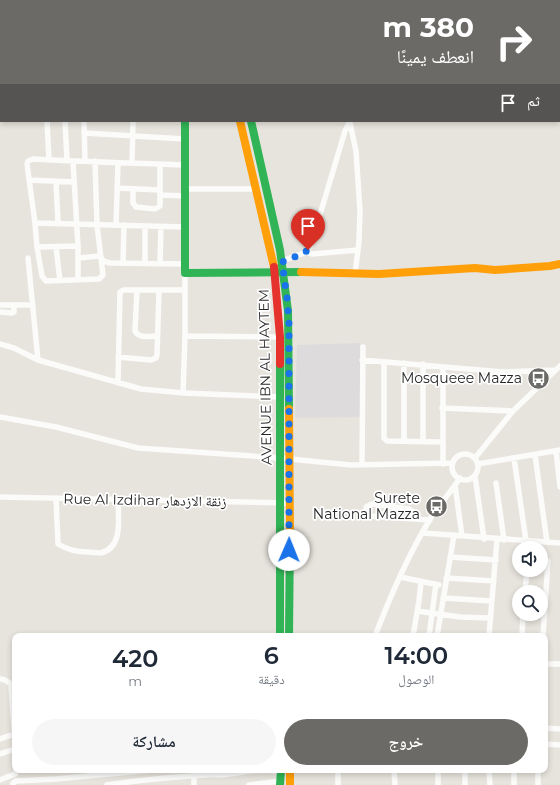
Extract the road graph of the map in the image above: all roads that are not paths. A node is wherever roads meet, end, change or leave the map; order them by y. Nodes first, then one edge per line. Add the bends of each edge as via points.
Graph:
1 (47, 122) edge
2 (65, 122) edge
3 (84, 122) edge
4 (133, 122) edge
5 (185, 122) edge
6 (240, 122) edge
7 (251, 122) edge
8 (350, 122) edge
9 (84, 133) junction
10 (133, 136) junction
11 (185, 139) junction
12 (49, 160) junction
13 (70, 160) junction
14 (85, 161) junction
15 (95, 161) junction
16 (118, 163) junction
17 (132, 163) junction
18 (160, 164) junction
19 (186, 165) junction
20 (29, 180) junction
21 (56, 182) junction
22 (74, 182) junction
23 (117, 188) junction
24 (133, 189) junction
25 (256, 189) junction
26 (186, 192) junction
27 (160, 193) junction
28 (35, 223) junction
29 (58, 223) junction
30 (77, 224) junction
31 (97, 224) junction
32 (116, 225) junction
33 (124, 225) junction
34 (145, 226) junction
35 (161, 227) junction
36 (186, 227) junction
37 (78, 246) junction
38 (37, 247) junction
39 (56, 247) junction
40 (358, 250) junction
41 (306, 252) junction
42 (100, 256) junction
43 (28, 258) dead end
44 (78, 258) junction
45 (282, 262) junction
46 (123, 263) junction
47 (145, 264) junction
48 (160, 264) junction
49 (185, 264) junction
50 (560, 264) edge
51 (275, 271) junction
52 (283, 271) junction
53 (185, 273) junction
54 (355, 274) junction
55 (78, 280) junction
56 (60, 281) junction
57 (137, 290) junction
58 (185, 290) junction
59 (159, 291) junction
60 (0, 305) edge
61 (14, 305) junction
62 (33, 305) junction
63 (0, 312) edge
64 (157, 336) junction
65 (185, 336) junction
66 (280, 337) junction
67 (0, 344) edge
68 (363, 347) dead end
69 (118, 357) junction
70 (38, 360) junction
71 (362, 360) junction
72 (384, 362) junction
73 (404, 363) junction
74 (423, 364) junction
75 (443, 367) junction
76 (558, 368) edge
77 (118, 382) junction
78 (183, 393) junction
79 (280, 397) junction
80 (442, 408) junction
81 (513, 411) junction
82 (0, 417) edge
83 (404, 441) junction
84 (422, 441) junction
85 (442, 442) junction
86 (558, 451) edge
87 (534, 455) junction
88 (280, 458) junction
89 (475, 458) junction
90 (514, 458) junction
91 (290, 459) junction
92 (453, 463) junction
93 (362, 464) junction
94 (443, 464) junction
95 (478, 464) junction
96 (474, 476) junction
97 (460, 478) junction
98 (496, 484) dead end
99 (455, 485) junction
100 (560, 487) edge
101 (0, 497) edge
102 (56, 499) junction
103 (118, 499) junction
104 (280, 502) junction
105 (290, 503) junction
106 (415, 519) junction
107 (430, 520) junction
108 (423, 533) junction
109 (454, 536) junction
110 (462, 536) junction
111 (484, 538) junction
112 (497, 539) junction
113 (504, 540) junction
114 (528, 541) joint
115 (547, 541) edge
116 (548, 542) edge
117 (560, 543) edge
118 (450, 557) junction
119 (496, 560) junction
120 (400, 577) junction
121 (547, 577) edge
122 (446, 578) junction
123 (494, 581) junction
124 (421, 582) junction
125 (436, 584) junction
126 (445, 585) junction
127 (434, 599) junction
128 (443, 599) junction
129 (492, 601) junction
130 (417, 611) junction
131 (432, 614) junction
132 (440, 614) junction
133 (490, 618) junction
134 (523, 621) edge
135 (280, 633) edge
136 (289, 633) edge
137 (376, 633) edge
138 (413, 633) edge
139 (429, 633) edge
140 (437, 633) edge
141 (489, 633) edge
142 (522, 633) edge
143 (542, 633) edge
144 (548, 664) edge
145 (560, 664) edge
146 (0, 679) edge
147 (12, 701) edge
148 (548, 728) edge
149 (560, 729) edge
150 (12, 735) edge
151 (0, 739) edge
152 (548, 744) edge
153 (560, 745) edge
154 (12, 750) edge
155 (0, 754) edge
156 (15, 773) edge
157 (118, 773) edge
158 (194, 773) edge
159 (234, 773) edge
160 (290, 773) edge
161 (338, 773) edge
162 (394, 773) edge
163 (438, 773) edge
164 (465, 773) edge
165 (489, 773) edge
166 (514, 773) edge
167 (538, 773) edge
168 (107, 774) junction
169 (0, 780) edge
170 (281, 783) edge
171 (13, 785) edge
172 (108, 785) edge
173 (194, 785) edge
174 (249, 785) edge
175 (290, 785) edge
176 (338, 785) edge
177 (395, 785) edge
178 (438, 785) edge
179 (465, 785) edge
180 (490, 785) edge
181 (514, 785) edge
182 (538, 785) edge

1 - 12 street
2 - 13 street
3 - 9 street
4 - 10 street
5 - 11 street
6 - 25 street, AVENUE IBN AL HAYTEM
7 - 45 street, AVENUE IBN AL HAYTEM
8 - 40 street via 356,151
8 - 41 street via 345,131 311,245
9 - 10 street
9 - 14 street
10 - 11 street
10 - 17 street
11 - 19 street
12 - 13 street
12 - 20 street via 33,159 28,162
13 - 14 street
13 - 22 street
14 - 15 street
15 - 16 street
15 - 31 street
16 - 17 street
16 - 23 street
17 - 18 street
18 - 19 street
18 - 27 street
19 - 26 street
20 - 21 street
20 - 28 street
21 - 22 street
21 - 29 street
22 - 30 street
23 - 24 street
23 - 32 street
24 - 27 street
24 - 27 street via 133,203 139,208 158,208
25 - 26 street
25 - 51 street, AVENUE IBN AL HAYTEM
26 - 27 street
26 - 36 street
28 - 29 street
28 - 38 street
29 - 30 street
30 - 31 street
30 - 37 street
31 - 32 street
31 - 42 street
32 - 33 street
33 - 34 street
33 - 46 street
34 - 35 street
34 - 47 street
35 - 36 street
35 - 48 street
36 - 49 street
37 - 39 street
37 - 44 street
38 - 39 street
38 - 56 street via 44,279
39 - 56 street
40 - 41 street via 312,254
40 - 54 street
41 - 45 street
42 - 44 street
42 - 46 street via 106,262
42 - 55 street via 103,275 99,279
43 - 62 street
44 - 55 street
45 - 52 street, AVENUE IBN AL HAYTEM
46 - 47 street
47 - 48 street
48 - 49 street
49 - 53 street
50 - 54 street via 495,270 475,268
51 - 52 street
51 - 53 street
51 - 66 street, AVENUE IBN AL HAYTEM
52 - 54 street
52 - 91 street, AVENUE IBN AL HAYTEM via 289,324
53 - 58 street
55 - 56 street
57 - 59 street
57 - 64 street via 135,331 140,336
57 - 69 street via 122,290 119,294
58 - 59 street
58 - 65 street
59 - 64 street
60 - 61 street
61 - 62 street
61 - 63 street via 12,313
62 - 70 street
64 - 69 street via 157,355 154,359
65 - 66 street
65 - 78 street
66 - 79 street, AVENUE IBN AL HAYTEM
67 - 70 street
68 - 71 street
69 - 77 street
70 - 77 street
71 - 72 street
71 - 93 street
72 - 73 street
72 - 83 street via 384,436 387,441
73 - 74 street
73 - 83 street
74 - 75 street
74 - 84 street
75 - 76 street via 503,372
75 - 80 street
76 - 81 street
77 - 78 street via 141,388
78 - 79 street
79 - 88 street, AVENUE IBN AL HAYTEM
80 - 81 street
80 - 85 street
81 - 89 street
82 - 88 street via 138,448
83 - 84 street
84 - 85 street
85 - 94 street
86 - 87 street
86 - 100 street
87 - 90 street
87 - 115 street
88 - 91 street
88 - 104 street, AVENUE IBN AL HAYTEM
89 - 92 street via 464,454 457,457
89 - 95 street
90 - 95 street
90 - 114 street
91 - 93 street
91 - 105 street, AVENUE IBN AL HAYTEM
92 - 94 street
92 - 97 street via 453,470
93 - 94 street
95 - 96 street
96 - 97 street via 467,480
96 - 111 street
97 - 99 street
98 - 113 street
99 - 107 street
99 - 110 street
101 - 102 street, Rue Al Izdihar زنقة الازدهار
102 - 103 street, Rue Al Izdihar زنقة الازدهار
102 - 103 street via 58,544 82,552 101,553 116,542
103 - 104 street, Rue Al Izdihar زنقة الازدهار
104 - 105 street, Rue Al Izdihar زنقة الازدهار
104 - 135 street, AVENUE IBN AL HAYTEM
105 - 136 street, AVENUE IBN AL HAYTEM
106 - 106 street via 370,516 366,512 366,507 372,504 409,509
106 - 107 street
107 - 108 street
108 - 109 street
108 - 120 street
109 - 110 street
109 - 118 street
110 - 111 street
111 - 112 street
112 - 113 street
112 - 119 street
113 - 114 street
116 - 117 street
118 - 119 street
118 - 122 street
119 - 123 street
120 - 124 street
120 - 137 street
121 - 143 street
122 - 123 street
122 - 126 street
123 - 129 street
124 - 125 street
124 - 130 street
125 - 126 street
125 - 127 street
126 - 128 street
127 - 128 street
127 - 131 street
128 - 129 street
128 - 132 street
129 - 133 street
130 - 131 street
130 - 138 street
131 - 132 street
131 - 139 street
132 - 133 street
132 - 140 street
133 - 141 street
134 - 142 street
144 - 145 street
146 - 147 street via 11,684
148 - 149 street
150 - 151 street
152 - 153 street
154 - 155 street
156 - 169 street
157 - 168 street
158 - 159 street
158 - 172 street
158 - 173 street
160 - 175 street
161 - 176 street
162 - 177 street
163 - 178 street
164 - 179 street
165 - 180 street
166 - 181 street
167 - 182 street
168 - 171 street via 16,781
168 - 172 street
170 - 174 street

